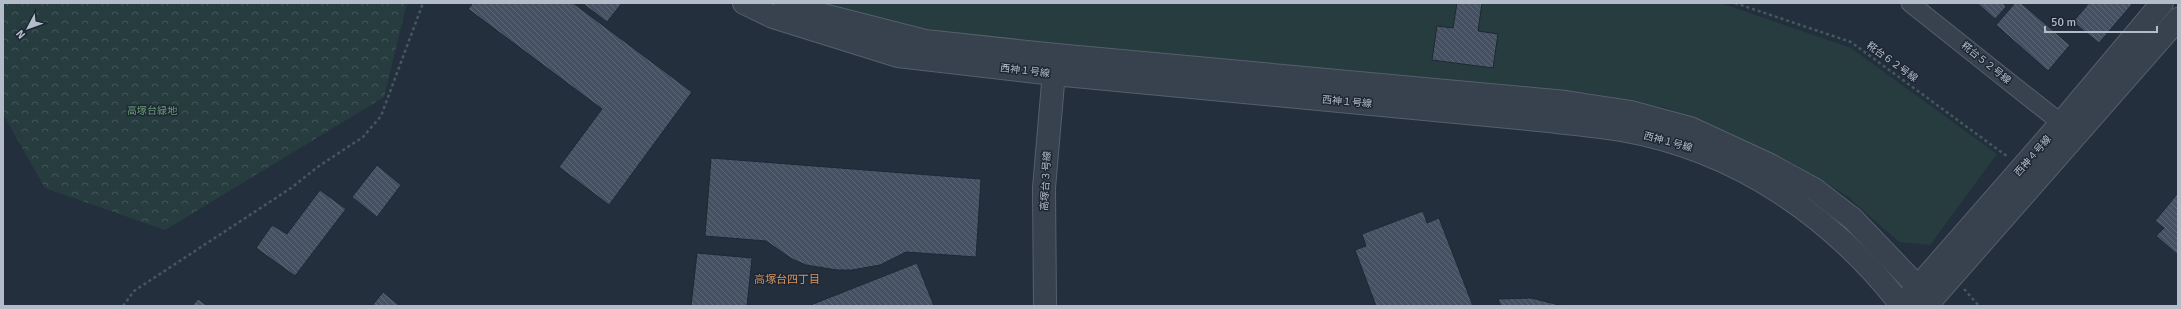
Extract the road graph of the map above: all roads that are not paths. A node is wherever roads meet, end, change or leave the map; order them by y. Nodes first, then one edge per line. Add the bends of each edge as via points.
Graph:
1 (744, 3) edge
2 (785, 3) edge
3 (1910, 3) edge
4 (2162, 3) edge
5 (2176, 25) edge
6 (1055, 65) junction
7 (2061, 123) junction
8 (1926, 301) edge
9 (1045, 306) edge
10 (1901, 306) edge

1 - 6 street, 西神１号線 via 773,17 898,56
2 - 6 street, 西神１号線 via 925,41
3 - 7 street, 糀台５２号線
4 - 7 street, 西神４号線
5 - 8 street, 西神４号線 via 1953,275
6 - 8 street, 西神１号線 via 1558,102 1631,112 1690,128 1770,165 1814,189 1852,219
6 - 9 street, 高塚台３号線 via 1044,188
6 - 10 street, 西神１号線 via 1622,130 1690,148 1734,166 1779,191 1819,219 1881,279
7 - 8 street, 西神４号線 via 2023,168
8 - 10 street, 西神４号線

